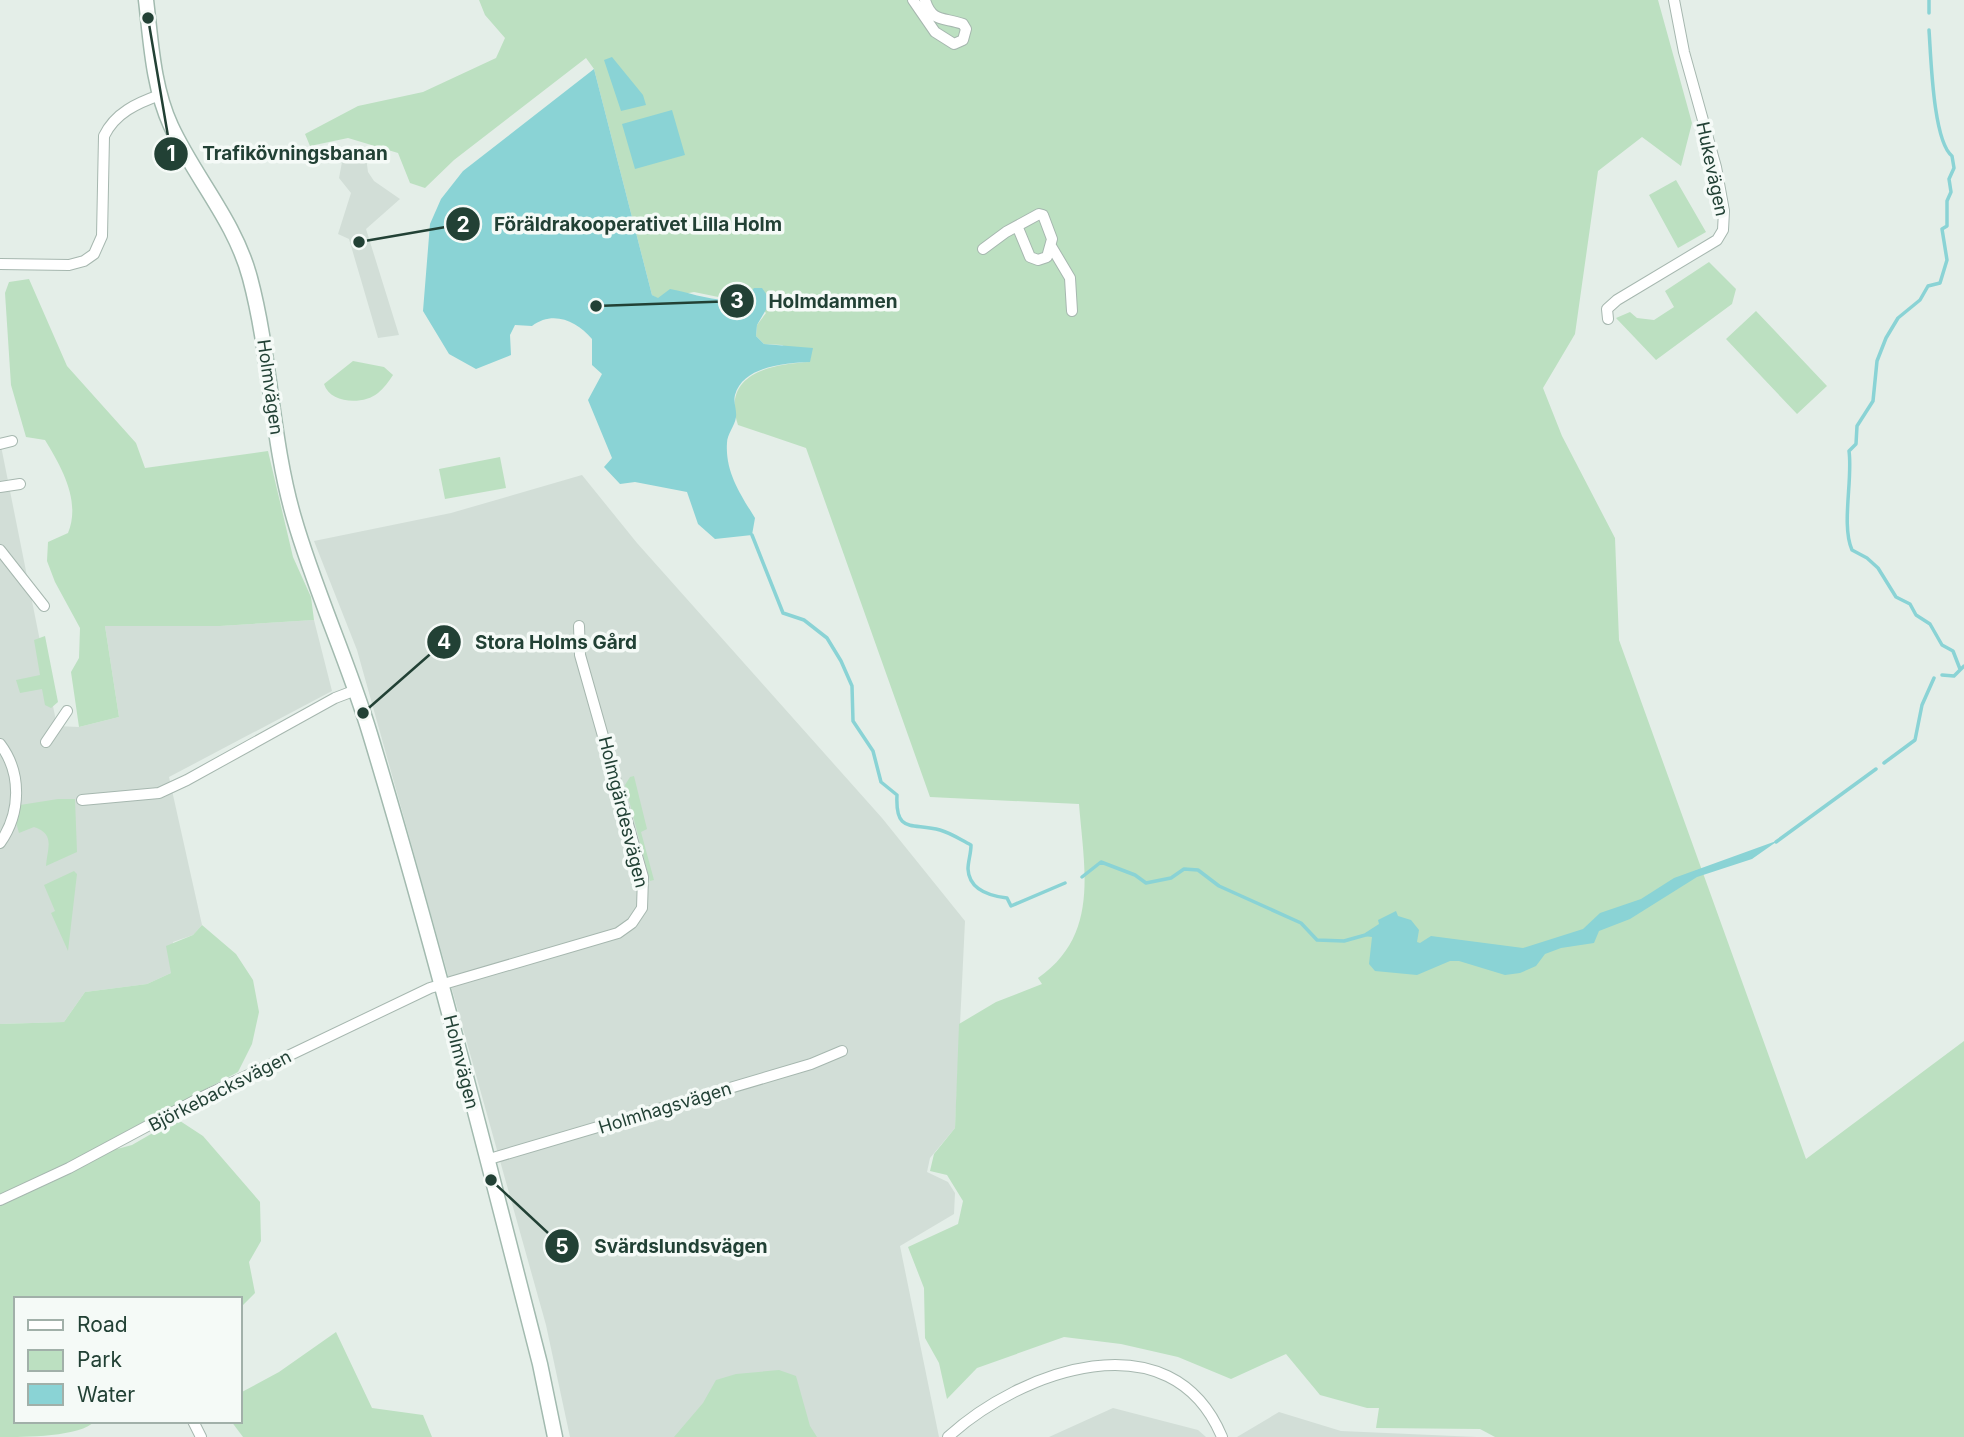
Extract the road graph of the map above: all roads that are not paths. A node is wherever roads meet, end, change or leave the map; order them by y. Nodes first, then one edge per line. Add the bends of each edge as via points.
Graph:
1 (146, 0) edge
2 (913, 0) edge
3 (925, 0) edge
4 (1674, 0) edge
5 (160, 95) junction
6 (1018, 228) junction
7 (1051, 246) junction
8 (983, 250) dead end
9 (0, 264) edge
10 (1072, 311) dead end
11 (1608, 319) dead end
12 (12, 442) dead end
13 (0, 444) edge
14 (20, 484) dead end
15 (0, 487) edge
16 (0, 550) edge
17 (44, 606) dead end
18 (579, 626) dead end
19 (356, 690) junction
20 (67, 710) dead end
21 (46, 742) dead end
22 (0, 744) edge
23 (82, 800) dead end
24 (0, 843) edge
25 (442, 986) junction
26 (842, 1051) dead end
27 (486, 1160) junction
28 (0, 1200) edge
29 (555, 1437) edge
30 (948, 1437) edge
31 (1222, 1437) edge

1 - 5 street, Holmvägen
2 - 3 street via 943,40 954,44 963,40 963,24 932,15
4 - 11 street, Hukevägen via 1716,167 1723,230 1717,240 1618,300 1607,309
5 - 9 street via 127,110 104,136 102,236 94,254 69,265
5 - 19 street, Holmvägen via 176,136 221,209 245,260 259,314 279,452 294,518
6 - 7 street via 1030,257 1047,257
6 - 7 street via 1030,217 1043,215
6 - 8 street
7 - 10 street via 1070,278
12 - 13 street
14 - 15 street
16 - 17 street
18 - 25 street, Holmgärdesvägen via 580,655 640,864 642,908 632,923 609,936
19 - 23 street via 159,793
19 - 25 street, Holmvägen
20 - 21 street
22 - 24 street via 13,771 16,793 13,816
25 - 27 street, Holmvägen
25 - 28 street, Björkebacksvägen via 208,1095
26 - 27 street, Holmhagsvägen
27 - 29 street, Holmvägen
30 - 31 street via 981,1409 1032,1381 1088,1367 1123,1366 1152,1371 1180,1386 1202,1404

